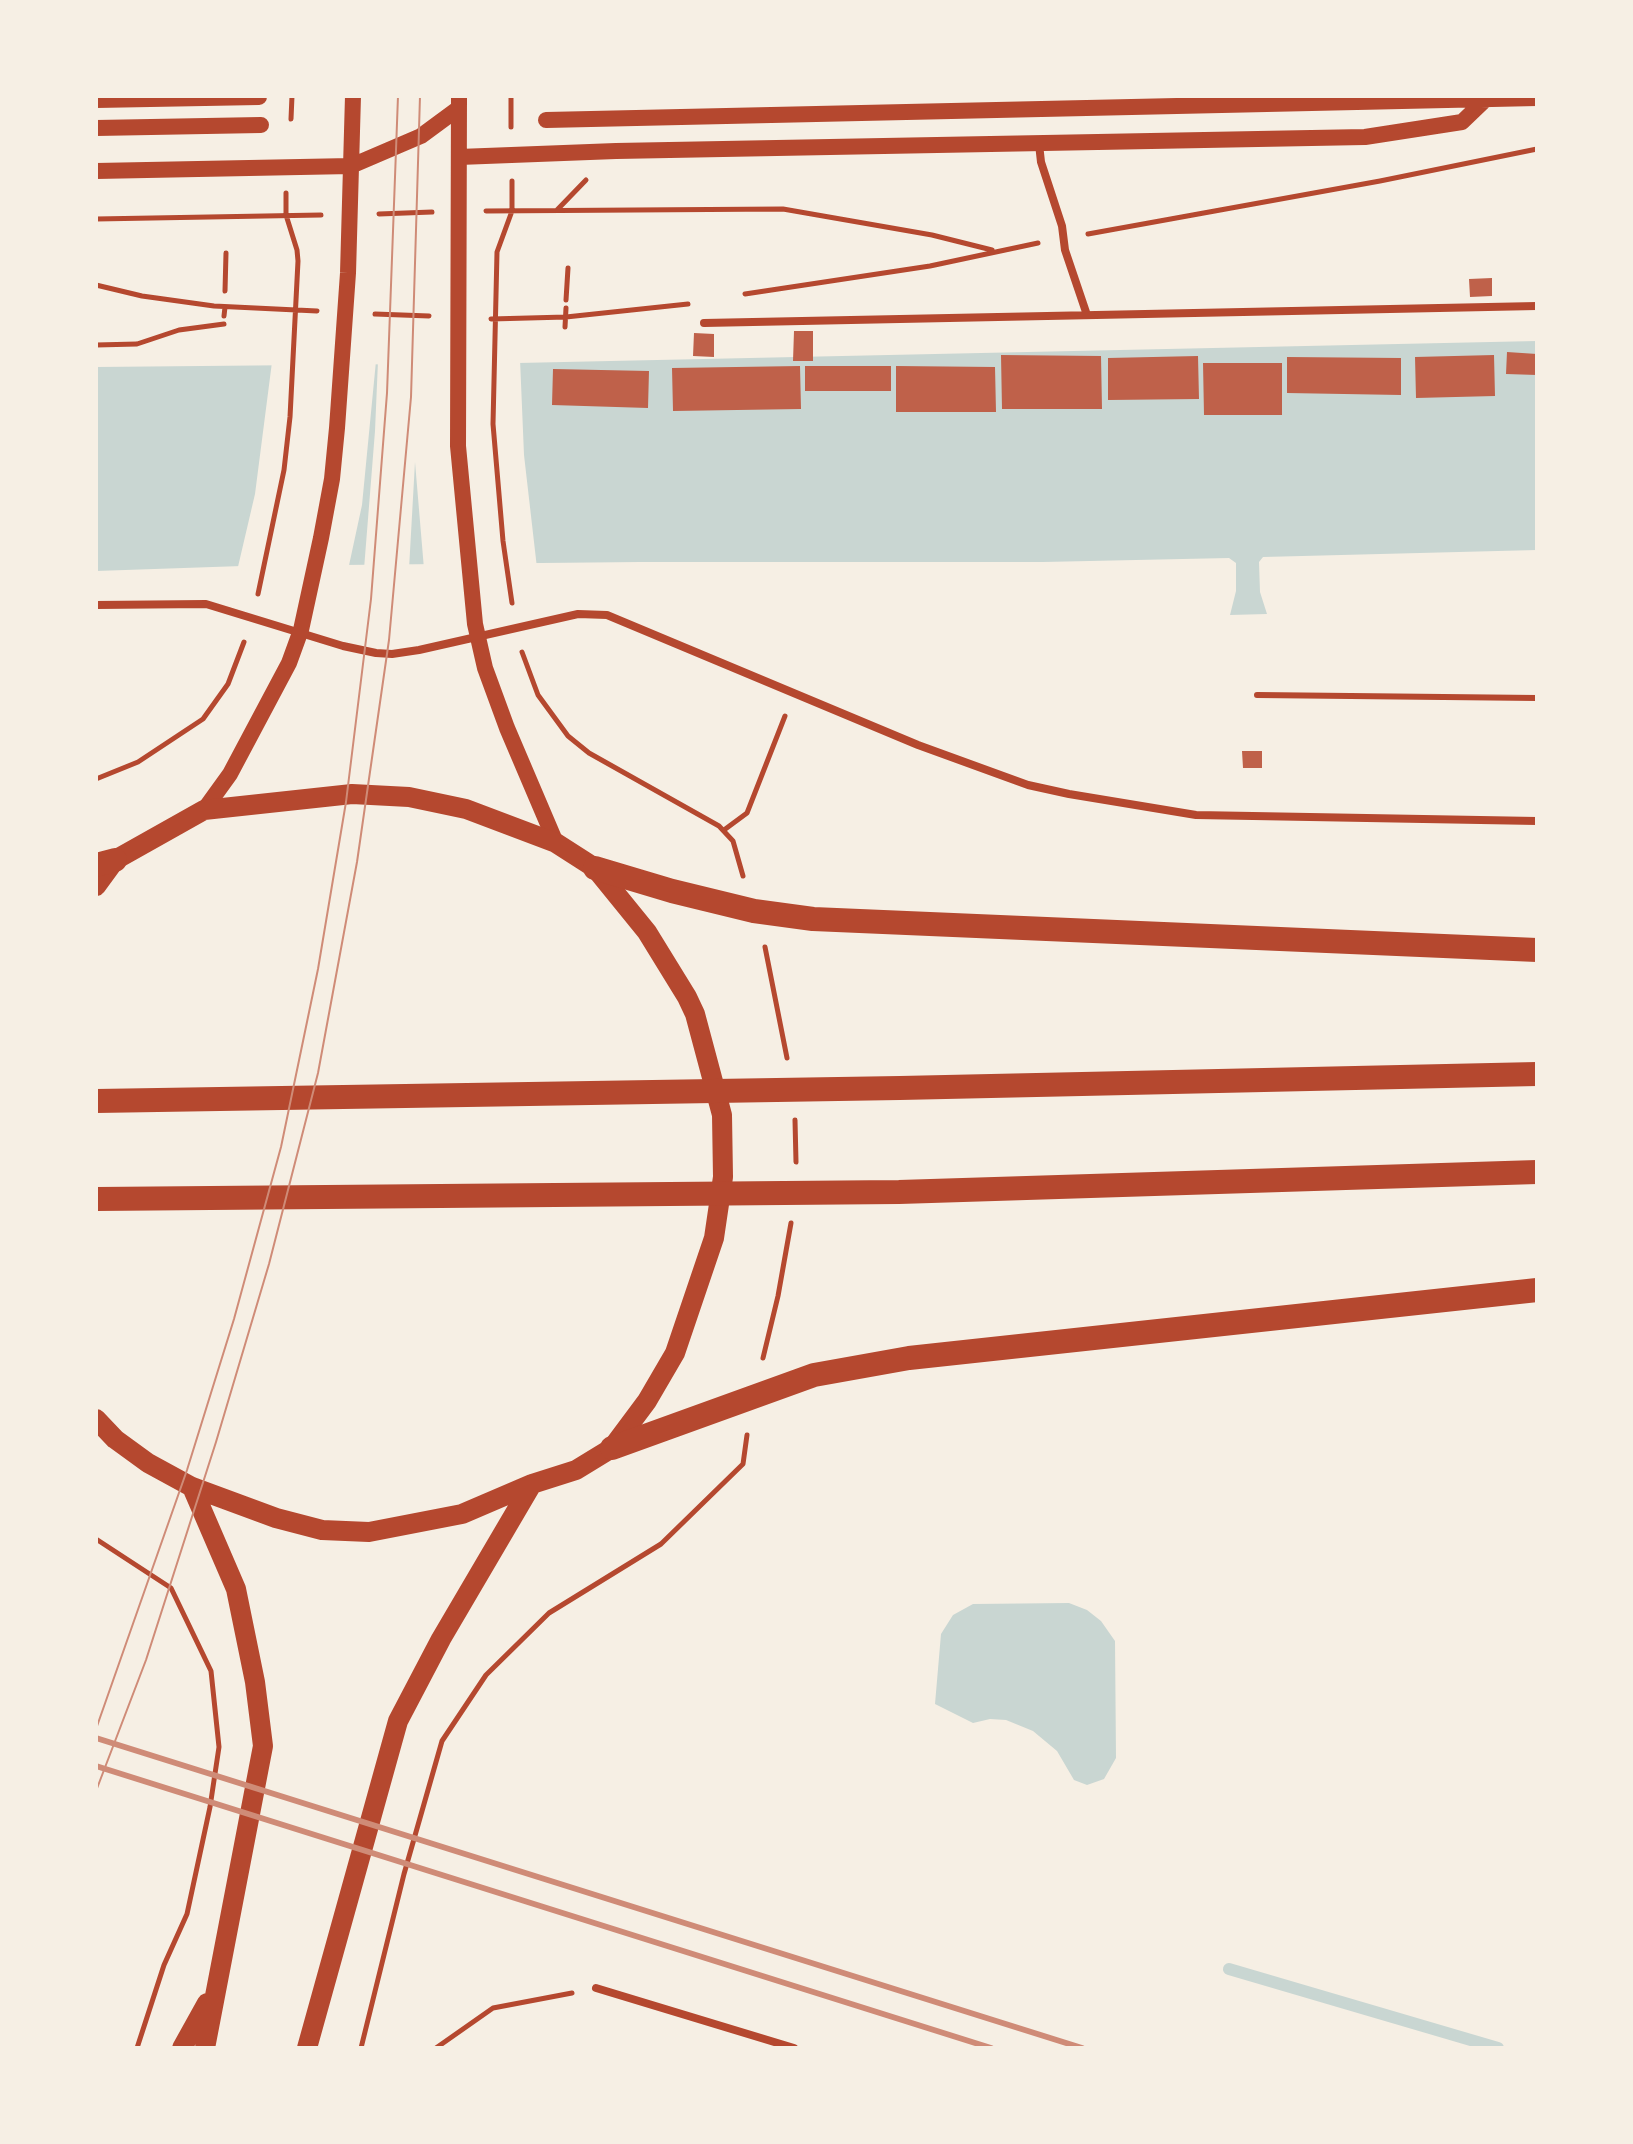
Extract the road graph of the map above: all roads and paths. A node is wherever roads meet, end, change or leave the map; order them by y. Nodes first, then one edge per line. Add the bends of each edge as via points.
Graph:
1 (353, 96) edge
2 (259, 97) edge
3 (1537, 98) edge
4 (1486, 99) junction
5 (96, 100) edge
6 (459, 102) edge
7 (546, 120) dead end
8 (261, 125) dead end
9 (96, 128) edge
10 (1039, 144) junction
11 (1537, 149) edge
12 (459, 157) junction
13 (351, 166) junction
14 (96, 171) edge
15 (460, 211) junction
16 (512, 211) junction
17 (540, 211) junction
18 (286, 215) junction
19 (350, 215) junction
20 (226, 216) junction
21 (96, 219) edge
22 (540, 222) dead end
23 (225, 227) dead end
24 (1064, 238) junction
25 (993, 250) junction
26 (226, 253) dead end
27 (568, 268) dead end
28 (96, 285) edge
29 (225, 291) dead end
30 (732, 296) dead end
31 (566, 300) dead end
32 (692, 303) dead end
33 (1537, 306) edge
34 (225, 307) junction
35 (566, 308) dead end
36 (332, 312) dead end
37 (363, 313) dead end
38 (1087, 315) junction
39 (224, 316) dead end
40 (441, 317) dead end
41 (566, 317) junction
42 (487, 319) dead end
43 (704, 323) dead end
44 (224, 324) dead end
45 (565, 327) dead end
46 (96, 345) edge
47 (96, 605) edge
48 (255, 608) dead end
49 (513, 610) dead end
50 (246, 635) dead end
51 (521, 647) dead end
52 (1257, 695) dead end
53 (1537, 698) edge
54 (775, 741) dead end
55 (96, 779) edge
56 (204, 810) junction
57 (1537, 821) edge
58 (724, 830) junction
59 (556, 843) junction
60 (737, 856) dead end
61 (105, 862) edge
62 (595, 868) junction
63 (96, 886) edge
64 (1537, 950) edge
65 (775, 998) dead end
66 (789, 1066) dead end
67 (1537, 1074) edge
68 (96, 1101) edge
69 (795, 1108) dead end
70 (796, 1167) dead end
71 (1537, 1172) edge
72 (96, 1199) edge
73 (793, 1210) dead end
74 (1537, 1290) edge
75 (754, 1396) junction
76 (96, 1419) edge
77 (612, 1448) junction
78 (532, 1484) junction
79 (192, 1487) junction
80 (96, 1539) edge
81 (218, 1982) junction
82 (596, 1988) joint
83 (137, 2048) edge
84 (182, 2048) edge
85 (205, 2048) edge
86 (307, 2048) edge
87 (361, 2048) edge
88 (436, 2048) edge
89 (794, 2048) edge

1 - 13 main road
2 - 5 main road
3 - 4 main road
4 - 7 main road
4 - 10 main road via 1462,122 1365,137
6 - 12 main road
6 - 13 main road via 421,136
8 - 9 main road
10 - 12 main road
10 - 24 street
11 - 24 path
12 - 15 main road
13 - 14 main road
13 - 19 main road
15 - 16 path
15 - 19 path
15 - 59 main road via 458,446 475,624 507,728
16 - 17 path
16 - 49 path via 498,246 495,278 493,424
17 - 22 path
17 - 25 path via 783,209
18 - 19 path
18 - 20 path
18 - 48 path via 297,250 290,417
19 - 56 main road via 332,479 301,630 238,761
20 - 21 path
20 - 23 path
24 - 25 path
24 - 38 street
25 - 30 path via 930,266
26 - 29 path
27 - 31 path
28 - 34 path
32 - 41 path
33 - 38 street
34 - 36 path
34 - 39 path
35 - 41 path
37 - 40 path
38 - 43 street
41 - 42 path
41 - 45 path
44 - 46 path via 179,330 137,344
47 - 57 street via 206,604 343,646 392,654 578,614 607,615 918,745 1055,791 1196,815
50 - 55 path via 228,684 203,719 138,762
51 - 58 path via 538,695 577,745
52 - 53 lane
54 - 58 path via 747,813
56 - 59 main road via 352,794 409,797 466,809
56 - 61 main road
58 - 60 path
59 - 62 main road
61 - 63 main road
62 - 64 highway via 754,911 813,919
62 - 77 main road via 647,932 687,997 722,1115 723,1177 714,1238 675,1353
65 - 66 path
67 - 68 highway
69 - 70 path
71 - 72 highway via 899,1192
73 - 75 path
74 - 75 highway via 909,1358 814,1375
75 - 77 highway
75 - 87 path via 743,1464 661,1544 549,1613 486,1675 442,1741
76 - 79 main road via 148,1463
77 - 78 main road via 576,1470
78 - 79 main road via 462,1514 369,1532 322,1530
78 - 86 main road via 398,1721
79 - 81 main road via 236,1589 263,1746
80 - 83 path via 171,1588 211,1671 219,1747 187,1914
81 - 84 main road
81 - 85 main road
82 - 88 path via 493,2008
82 - 89 street

